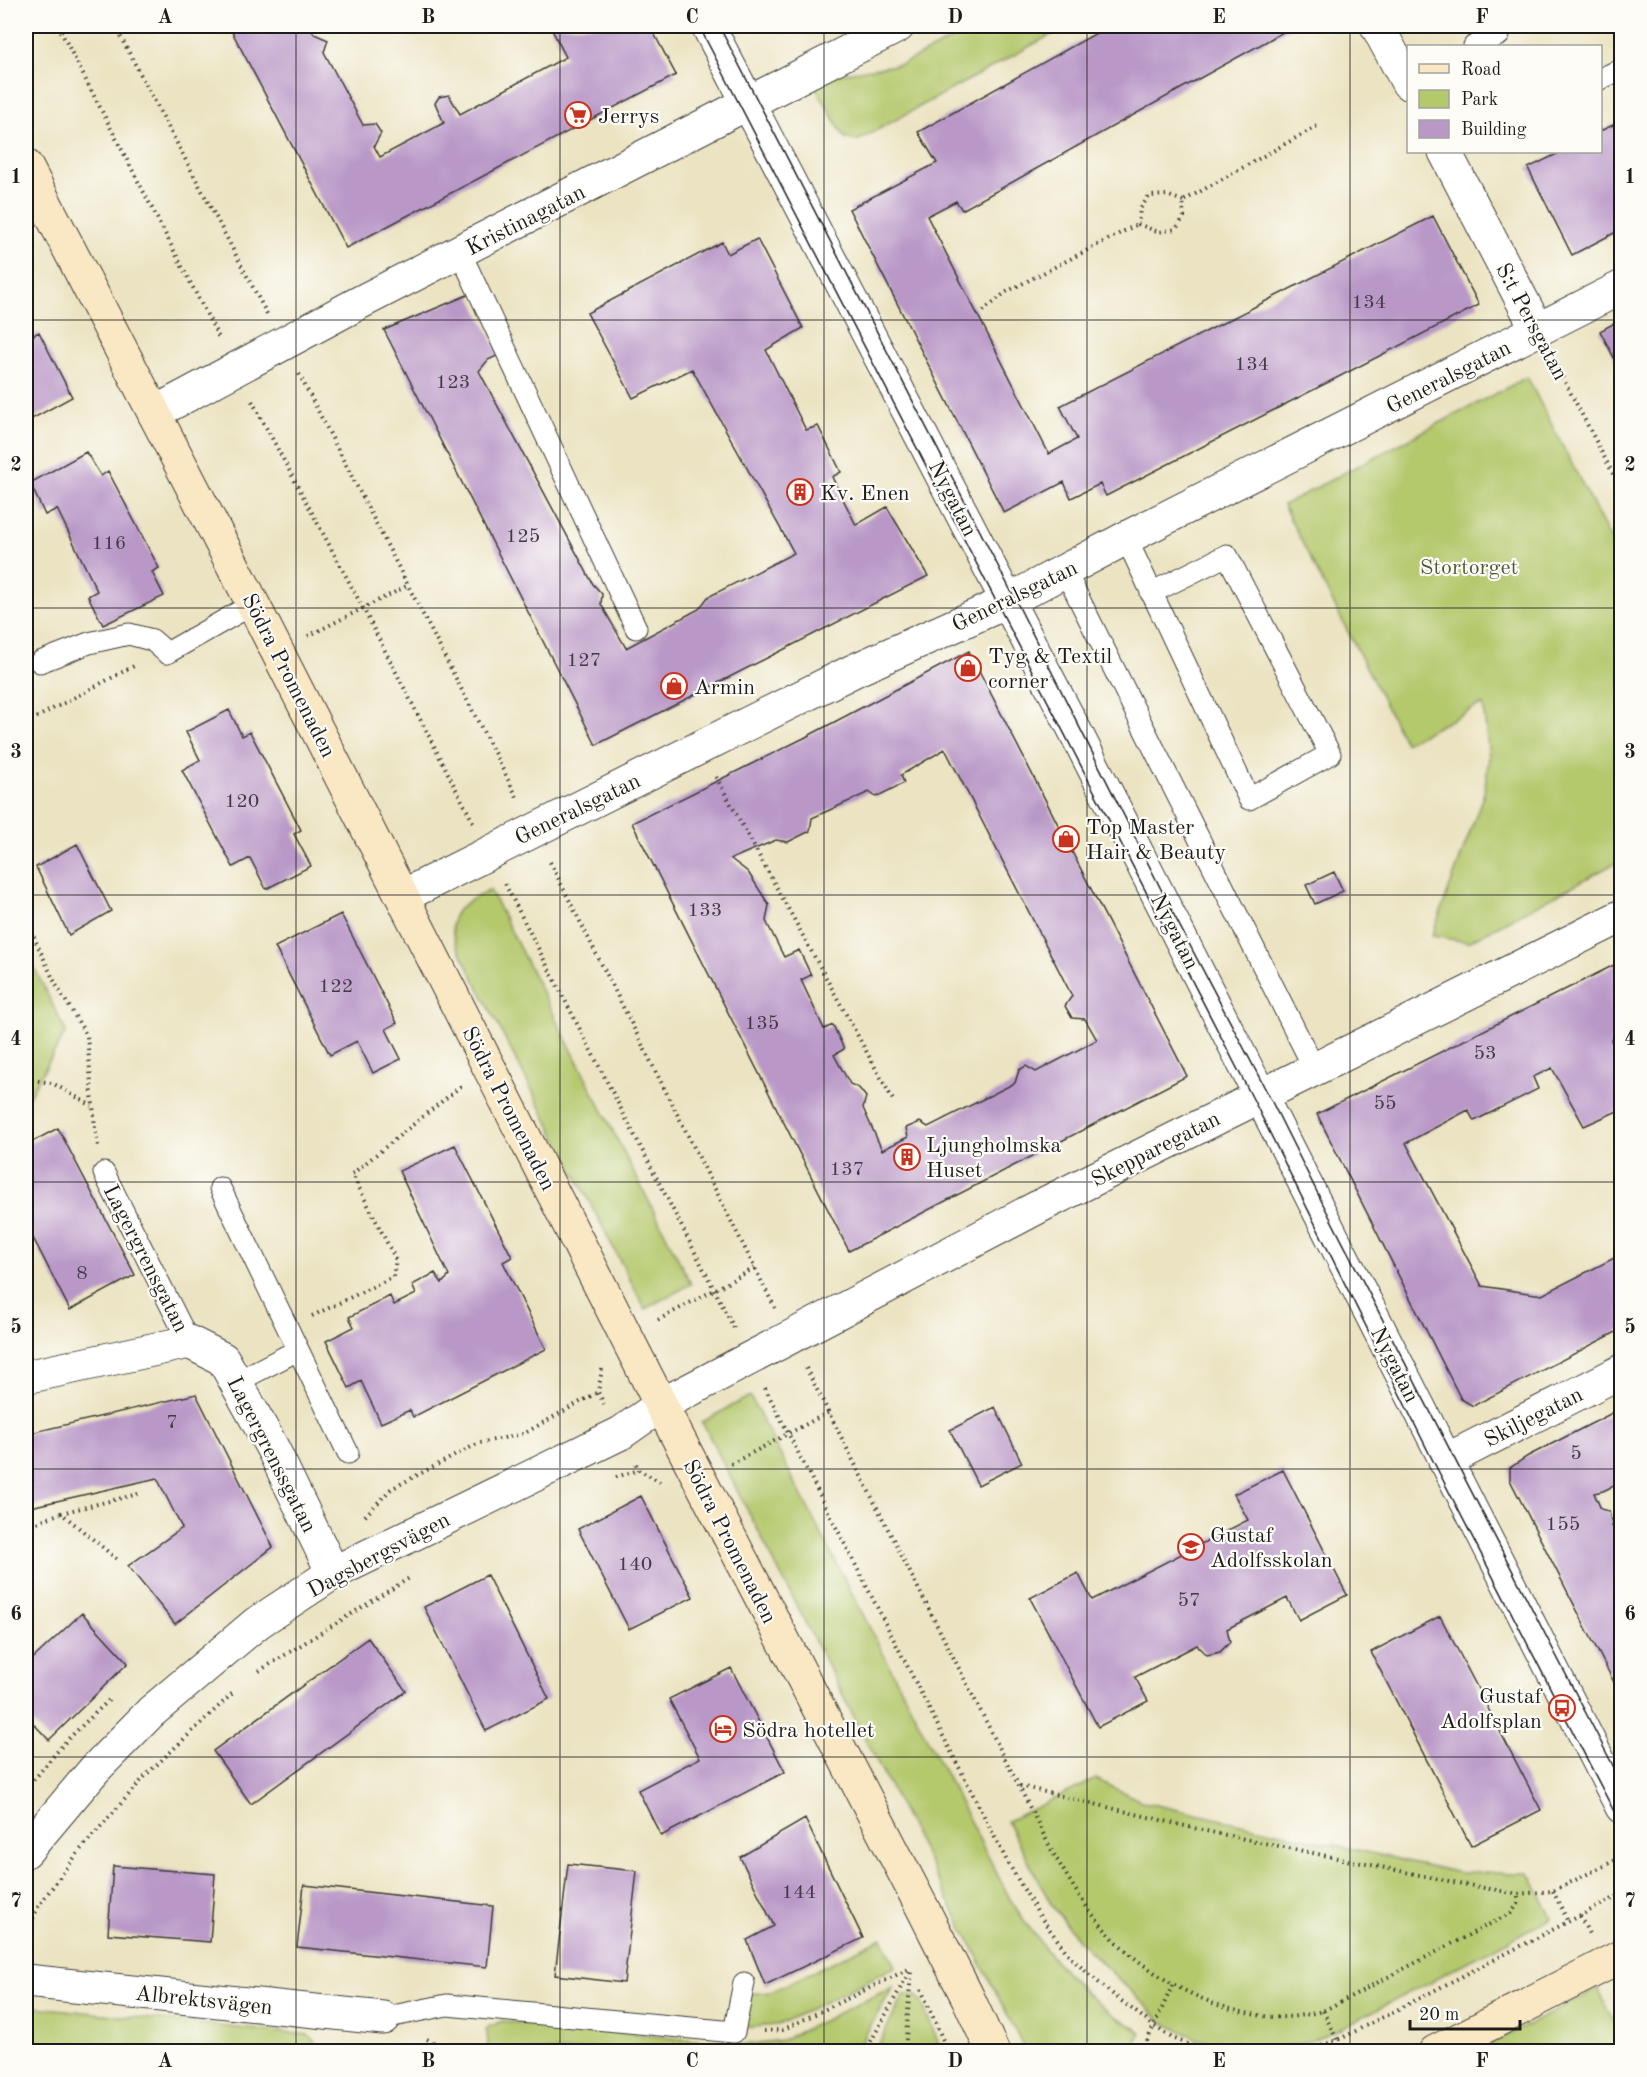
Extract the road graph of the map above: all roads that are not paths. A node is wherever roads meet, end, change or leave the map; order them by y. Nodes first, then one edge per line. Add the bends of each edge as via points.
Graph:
1 (708, 26) edge
2 (898, 26) edge
3 (1377, 26) edge
4 (1503, 36) edge
5 (1477, 45) edge
6 (1622, 69) edge
7 (1407, 78) edge
8 (1602, 78) edge
9 (749, 104) junction
10 (1446, 153) edge
11 (26, 166) edge
12 (460, 252) junction
13 (1622, 287) edge
14 (1538, 331) junction
15 (154, 413) junction
16 (1126, 538) junction
17 (1065, 571) junction
18 (1151, 592) junction
19 (1008, 601) junction
20 (253, 604) junction
21 (636, 628) dead end
22 (40, 662) dead end
23 (403, 896) junction
24 (1622, 916) edge
25 (1314, 1068) junction
26 (1259, 1096) junction
27 (104, 1173) road end
28 (220, 1188) dead end
29 (189, 1342) junction
30 (298, 1350) junction
31 (1622, 1371) edge
32 (26, 1377) edge
33 (236, 1382) junction
34 (661, 1405) junction
35 (348, 1453) dead end
36 (1445, 1461) junction
37 (333, 1573) junction
38 (1622, 1807) edge
39 (26, 1851) edge
40 (1622, 1956) edge
41 (26, 1981) edge
42 (744, 1983) dead end
43 (383, 2018) joint
44 (993, 2052) edge
45 (1435, 2052) edge

1 - 9 street, Nygatan
2 - 9 street, Kristinagatan
3 - 7 street
4 - 5 lane
6 - 8 lane
9 - 12 street, Kristinagatan
9 - 19 street, Nygatan
10 - 14 street, S:t Persgatan
11 - 15 main road, Södra Promenaden
12 - 15 street, Kristinagatan
12 - 21 lane
13 - 14 street, Generalsgatan
14 - 16 street, Generalsgatan
15 - 20 main road, Södra Promenaden
16 - 17 street, Generalsgatan
16 - 18 lane
17 - 19 street, Generalsgatan
17 - 25 lane
18 - 18 lane via 1227,555 1330,754 1250,799
19 - 23 street, Generalsgatan via 853,671
19 - 26 street, Nygatan
20 - 22 lane via 167,653 152,640 129,634 89,643
20 - 23 main road, Södra Promenaden
23 - 34 main road, Södra Promenaden
24 - 25 street, Skepparegatan
25 - 26 street, Skepparegatan
26 - 34 street, Skepparegatan
26 - 36 street, Nygatan
27 - 29 lane, Lagergrensgatan
28 - 30 lane
29 - 32 street
29 - 33 street, Lagergrenssgatan via 223,1359
30 - 33 lane
30 - 35 lane
31 - 36 street, Skiljegatan
33 - 37 street, Lagergrenssgatan
34 - 37 street, Dagsbergsvägen via 621,1433
34 - 44 main road, Södra Promenaden via 922,1907
36 - 38 street, Nygatan
37 - 39 street, Dagsbergsvägen via 257,1623 151,1712 95,1769
40 - 45 main road
41 - 43 street, Albrektsvägen
42 - 43 lane via 734,2032 447,2005

